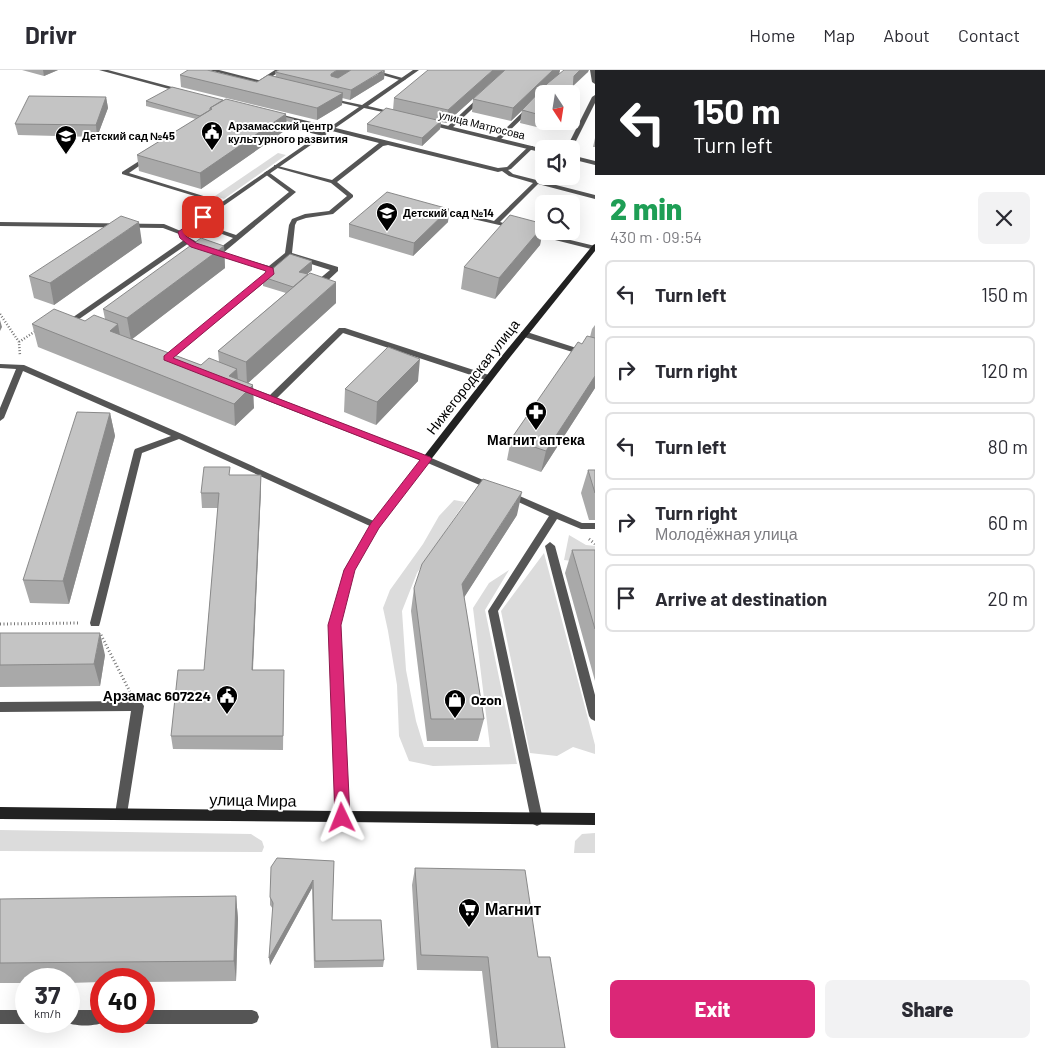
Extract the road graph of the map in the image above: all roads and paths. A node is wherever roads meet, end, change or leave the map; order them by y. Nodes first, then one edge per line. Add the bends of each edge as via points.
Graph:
1 (102, 70) edge
2 (212, 70) edge
3 (279, 70) edge
4 (368, 70) edge
5 (416, 70) edge
6 (593, 70) edge
7 (403, 79) junction
8 (260, 82) junction
9 (595, 82) edge
10 (176, 84) dead end
11 (276, 86) edge
12 (169, 87) junction
13 (490, 89) edge
14 (188, 92) edge
15 (595, 97) edge
16 (326, 98) edge
17 (535, 103) edge
18 (362, 107) junction
19 (401, 116) edge
20 (420, 121) edge
21 (449, 128) junction
22 (330, 129) junction
23 (323, 134) junction
24 (498, 140) junction
25 (574, 140) edge
26 (388, 144) junction
27 (531, 148) junction
28 (535, 149) edge
29 (158, 152) edge
30 (580, 159) edge
31 (595, 162) edge
32 (276, 166) junction
33 (504, 170) junction
34 (267, 173) junction
35 (535, 181) edge
36 (333, 182) junction
37 (535, 184) edge
38 (549, 185) edge
39 (595, 197) edge
40 (223, 203) junction
41 (475, 218) dead end
42 (195, 223) junction
43 (495, 223) junction
44 (0, 224) edge
45 (181, 233) junction
46 (237, 237) junction
47 (188, 240) junction
48 (594, 247) edge
49 (218, 253) junction
50 (288, 254) junction
51 (270, 269) junction
52 (321, 282) edge
53 (0, 314) edge
54 (80, 325) edge
55 (39, 329) edge
56 (524, 334) junction
57 (19, 342) junction
58 (595, 357) edge
59 (184, 365) edge
60 (0, 366) edge
61 (21, 367) junction
62 (488, 378) junction
63 (236, 385) edge
64 (271, 399) junction
65 (0, 418) edge
66 (180, 436) junction
67 (426, 459) junction
68 (555, 514) junction
69 (375, 525) junction
70 (595, 526) edge
71 (550, 546) dead end
72 (95, 623) junction
73 (0, 624) edge
74 (0, 706) edge
75 (138, 706) junction
76 (595, 716) edge
77 (0, 813) edge
78 (121, 814) junction
79 (342, 818) junction
80 (595, 819) edge
81 (537, 820) junction
82 (0, 1017) edge
83 (15, 1017) edge
84 (155, 1017) edge
85 (252, 1017) dead end

1 - 12 street
2 - 8 street
3 - 8 street
4 - 7 street
5 - 7 street
6 - 9 street
7 - 18 street
8 - 11 street
10 - 12 street
12 - 14 street
13 - 21 street
15 - 25 street
16 - 18 street
17 - 24 street
18 - 19 street
18 - 22 street
20 - 21 street, улица Матросова
21 - 24 street, улица Матросова
22 - 23 street
22 - 23 street via 271,117
22 - 26 street
23 - 32 street
24 - 27 street, улица Матросова
26 - 33 street
26 - 36 street via 381,144
27 - 28 street, улица Матросова
27 - 33 street
29 - 40 street via 124,173
30 - 31 street
32 - 34 street
32 - 36 street
33 - 35 street
34 - 40 street
34 - 46 street via 293,192
36 - 50 street via 351,196 331,213 294,220
37 - 43 street
38 - 39 street
40 - 42 street
41 - 43 street
42 - 45 street
42 - 46 street
43 - 48 street
44 - 45 street via 164,226
45 - 47 street
46 - 49 street
47 - 49 street
47 - 54 street via 72,322
48 - 56 street, Нижегородская улица
49 - 51 street
50 - 51 street
50 - 52 street via 335,269
51 - 59 street via 270,274 162,357
53 - 57 path
55 - 57 path
56 - 58 street
56 - 62 street, Нижегородская улица
57 - 61 path
60 - 61 street
61 - 65 street
61 - 66 street
62 - 64 street via 342,330
62 - 67 street, Нижегородская улица
63 - 64 street
64 - 67 street
66 - 69 street
66 - 72 street via 138,451
67 - 68 street
67 - 69 street, Нижегородская улица
68 - 70 street via 581,526
68 - 81 street via 493,611
69 - 79 street, Нижегородская улица via 349,570 334,625
71 - 76 street
72 - 73 path
72 - 75 path
74 - 75 street
75 - 78 street
77 - 78 street, улица Мира
78 - 79 street, улица Мира
79 - 81 street, улица Мира
80 - 81 street, улица Мира
82 - 83 street
84 - 85 street

